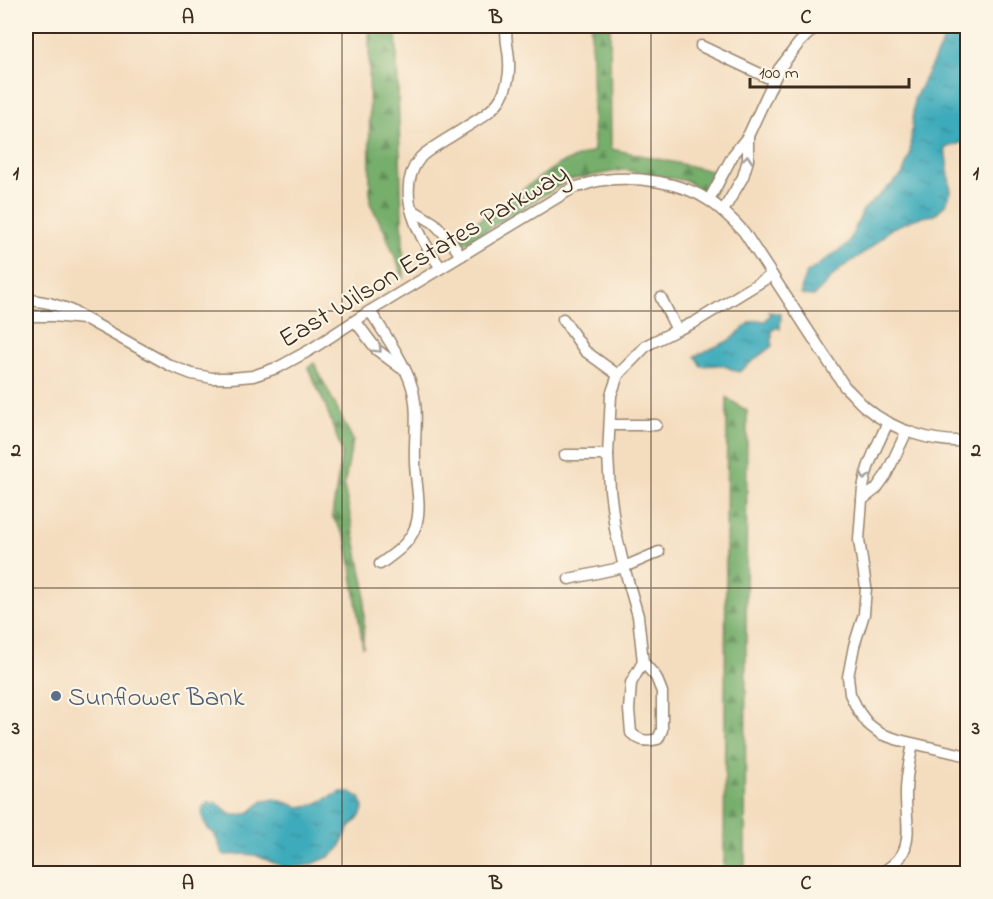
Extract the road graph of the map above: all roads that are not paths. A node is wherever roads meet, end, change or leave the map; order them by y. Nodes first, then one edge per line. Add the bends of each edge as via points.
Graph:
1 (816, 26) edge
2 (503, 28) edge
3 (701, 46) dead end
4 (773, 80) junction
5 (748, 136) junction
6 (709, 200) junction
7 (411, 209) junction
8 (723, 212) junction
9 (461, 256) junction
10 (441, 268) junction
11 (772, 275) junction
12 (661, 298) dead end
13 (26, 299) edge
14 (370, 311) junction
15 (26, 316) edge
16 (563, 319) dead end
17 (89, 320) junction
18 (356, 322) junction
19 (677, 330) junction
20 (406, 372) junction
21 (618, 375) junction
22 (888, 423) junction
23 (656, 425) dead end
24 (610, 426) junction
25 (907, 431) junction
26 (968, 441) edge
27 (565, 455) dead end
28 (608, 455) junction
29 (862, 500) junction
30 (659, 552) dead end
31 (380, 564) dead end
32 (624, 567) junction
33 (569, 579) dead end
34 (643, 662) junction
35 (913, 744) junction
36 (968, 756) edge
37 (879, 873) edge

1 - 4 street
2 - 7 street via 509,62 508,82 501,98 490,112 421,156 411,174
3 - 4 street
4 - 5 street
5 - 6 street via 733,154
8 -> 5 street via 743,177
6 - 8 street, East Wilson Estates Parkway
6 - 9 street, East Wilson Estates Parkway via 662,183 601,180 573,188
7 - 9 street via 434,223
7 - 10 street
8 - 11 street, East Wilson Estates Parkway via 744,232
9 - 10 street, East Wilson Estates Parkway
10 - 14 street, East Wilson Estates Parkway
11 - 19 street
11 - 22 street, East Wilson Estates Parkway via 845,387
12 - 19 street
13 - 17 street, East Wilson Estates Parkway via 68,309
14 - 18 street, East Wilson Estates Parkway
14 - 20 street
15 - 17 street, East Wilson Estates Parkway
16 - 21 street via 585,351
17 - 18 street, East Wilson Estates Parkway via 171,366 212,378 253,376 279,367
18 -> 20 street via 377,350
19 - 21 street via 647,345
20 - 31 street via 416,402 418,515 404,546
21 - 24 street via 611,395
22 - 25 street, East Wilson Estates Parkway
22 -> 29 street via 868,464
23 - 24 street
24 - 28 street
25 - 26 street, East Wilson Estates Parkway
25 - 29 street via 886,475
27 - 28 street
28 - 32 street via 615,529
29 - 35 street via 859,540 866,587 864,614 848,677 850,694 868,724 881,734
30 - 32 street
32 - 33 street
32 - 34 street via 638,616
34 - 34 street via 631,683 631,733 650,741 658,739 662,730 662,692
35 - 36 street
35 - 37 street via 906,789 905,849 898,861

